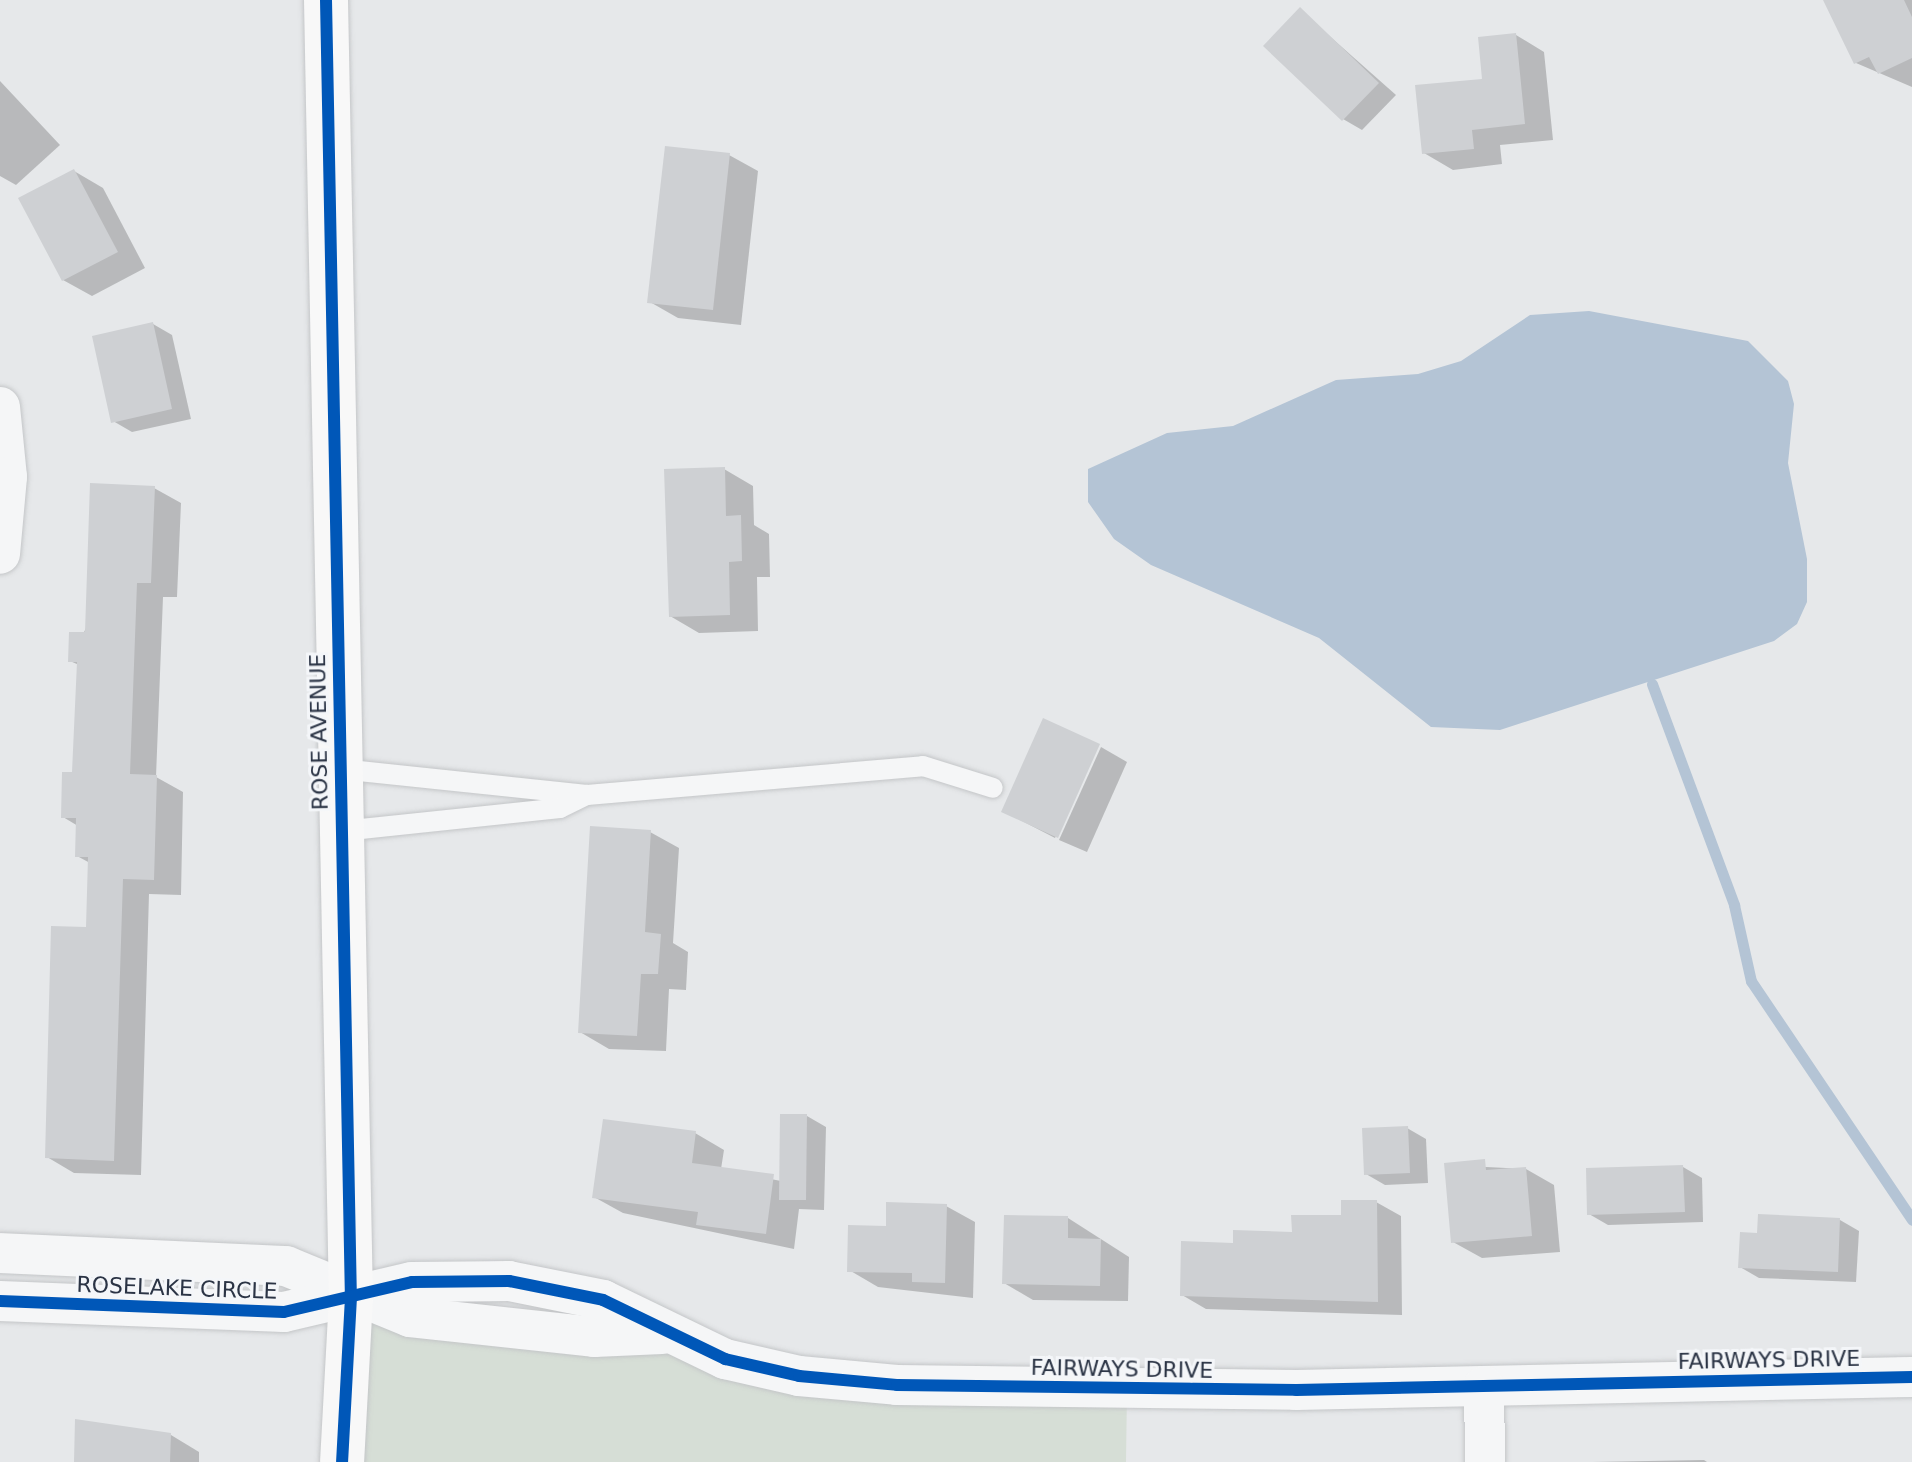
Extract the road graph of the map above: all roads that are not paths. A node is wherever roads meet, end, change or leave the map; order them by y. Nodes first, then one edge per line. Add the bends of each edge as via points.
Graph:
1 (326, 0) edge
2 (0, 407) edge
3 (0, 554) edge
4 (340, 769) junction
5 (993, 788) dead end
6 (587, 795) junction
7 (342, 831) junction
8 (0, 1253) edge
9 (48, 1255) junction
10 (351, 1297) junction
11 (0, 1301) edge
12 (46, 1303) junction
13 (1912, 1377) edge
14 (1484, 1386) junction
15 (342, 1462) edge
16 (1485, 1462) edge

1 - 4 street, ROSE AVENUE
2 - 3 street via 7,477
4 - 6 lane
4 - 7 street, ROSE AVENUE
5 - 6 lane via 923,766
6 - 7 lane via 560,808
7 - 10 street, ROSE AVENUE
8 - 9 street, ROSELAKE CIRCLE
9 - 10 street, ROSELAKE CIRCLE via 286,1266
9 - 12 street
10 - 12 street, ROSELAKE CIRCLE via 284,1312
10 - 14 street, FAIRWAYS DRIVE via 412,1282 509,1281 603,1300 662,1334 799,1376 897,1385
10 - 15 street, ROSE AVENUE
11 - 12 street, ROSELAKE CIRCLE
13 - 14 street, FAIRWAYS DRIVE
14 - 16 street

